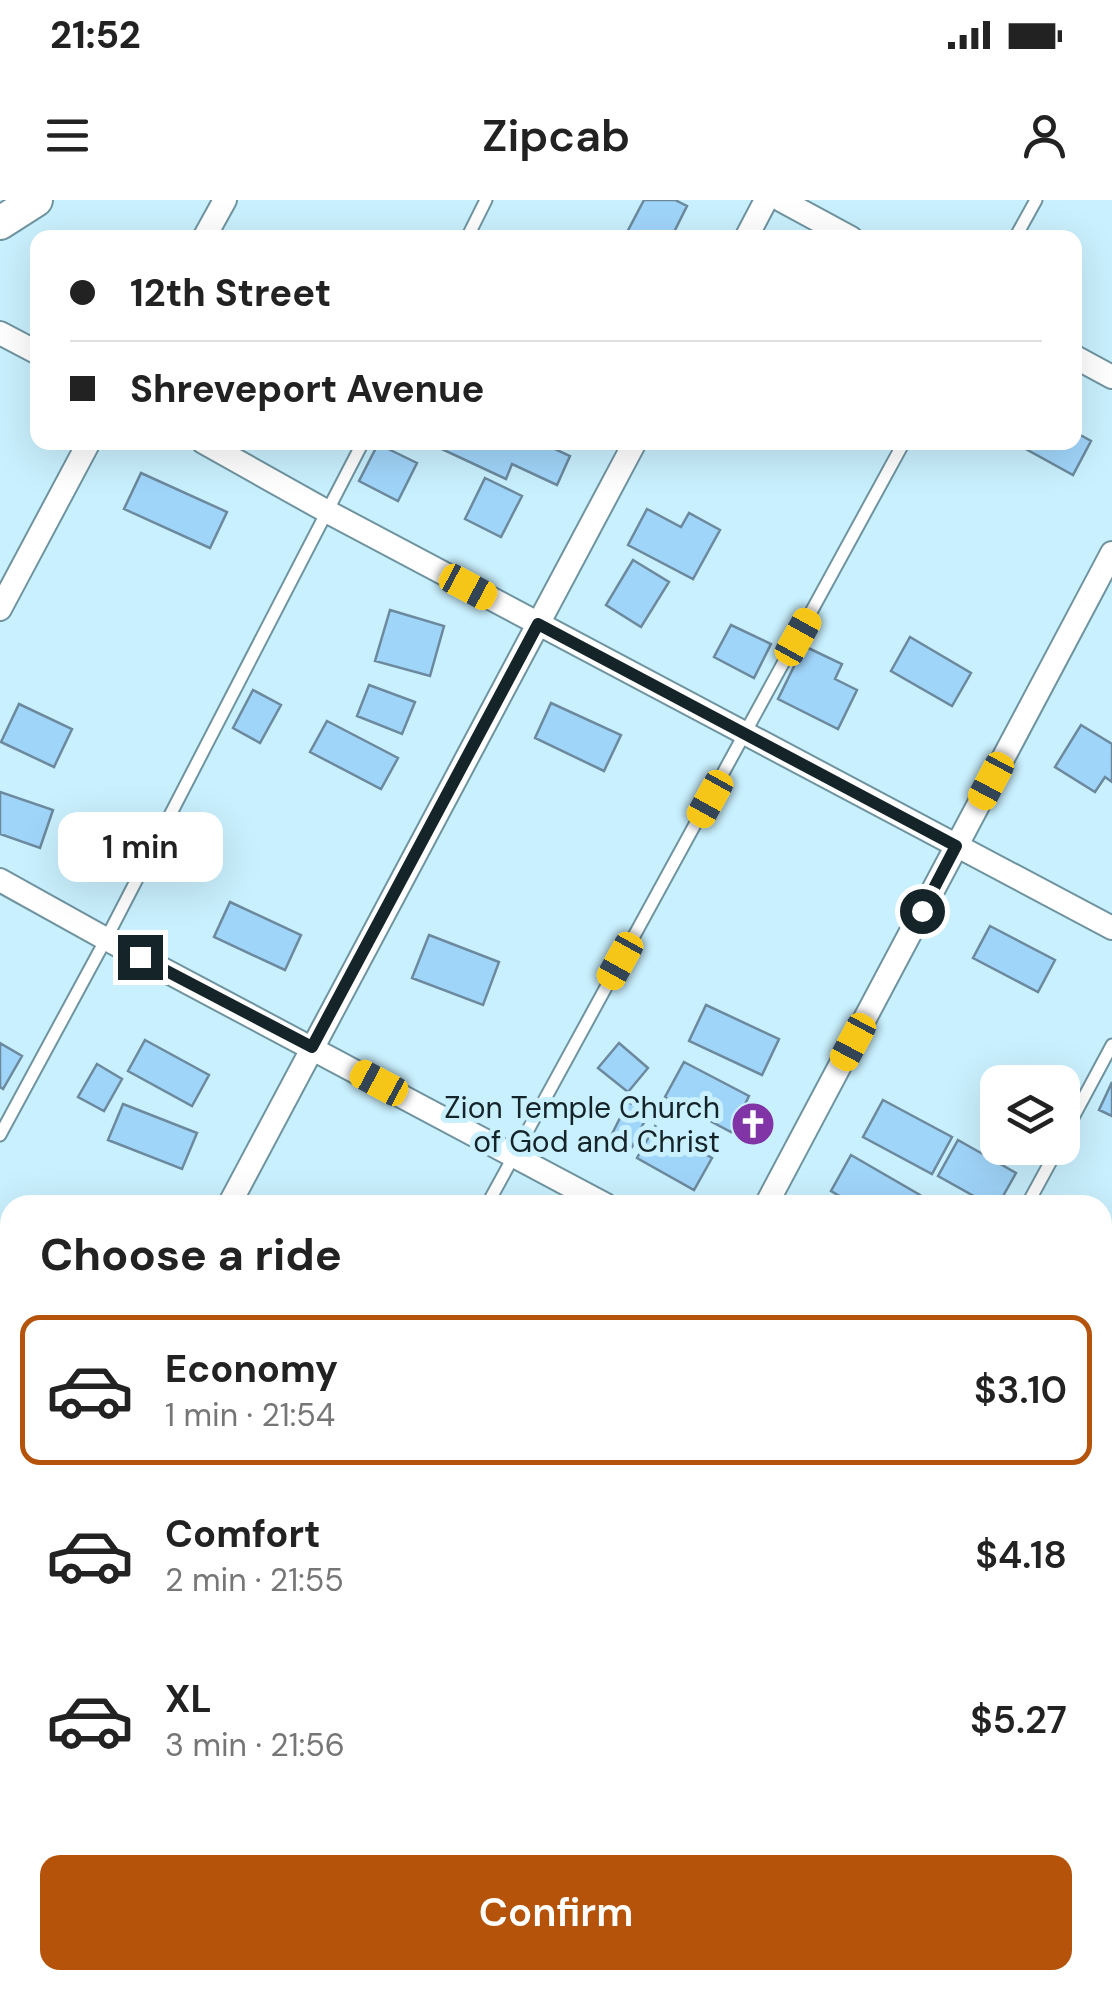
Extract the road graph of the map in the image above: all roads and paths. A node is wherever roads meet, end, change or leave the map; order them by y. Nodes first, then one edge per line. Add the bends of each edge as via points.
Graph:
1 (36, 200) edge
2 (225, 200) edge
3 (486, 200) edge
4 (766, 200) edge
5 (781, 200) edge
6 (1036, 200) edge
7 (0, 223) edge
8 (208, 230) edge
9 (471, 230) edge
10 (750, 230) edge
11 (836, 230) edge
12 (1019, 230) edge
13 (0, 333) edge
14 (30, 348) edge
15 (1082, 362) edge
16 (1112, 377) edge
17 (85, 450) edge
18 (217, 450) edge
19 (359, 450) edge
20 (631, 450) edge
21 (900, 450) edge
22 (328, 512) junction
23 (1112, 553) edge
24 (0, 610) edge
25 (538, 624) junction
26 (746, 734) junction
27 (956, 846) junction
28 (0, 880) edge
29 (1112, 928) edge
30 (106, 939) junction
31 (1112, 1044) edge
32 (312, 1047) junction
33 (1080, 1104) edge
34 (0, 1135) edge
35 (513, 1155) junction
36 (1049, 1165) edge
37 (233, 1195) edge
38 (491, 1195) edge
39 (587, 1195) edge
40 (771, 1195) edge
41 (1032, 1195) edge

1 - 7 main road
2 - 8 street
3 - 9 lane
4 - 10 street
5 - 11 street
6 - 12 lane
13 - 14 street
15 - 16 street
17 - 24 street
18 - 22 street
19 - 22 lane
20 - 25 street
21 - 26 lane
22 - 25 street
22 - 30 lane
23 - 27 street
25 - 26 street
25 - 32 street
26 - 27 street
26 - 35 lane
27 - 29 street
27 - 40 street
28 - 30 street
30 - 32 street
30 - 34 lane
31 - 33 lane
32 - 35 street
32 - 37 street
35 - 38 lane
35 - 39 street
36 - 41 lane

